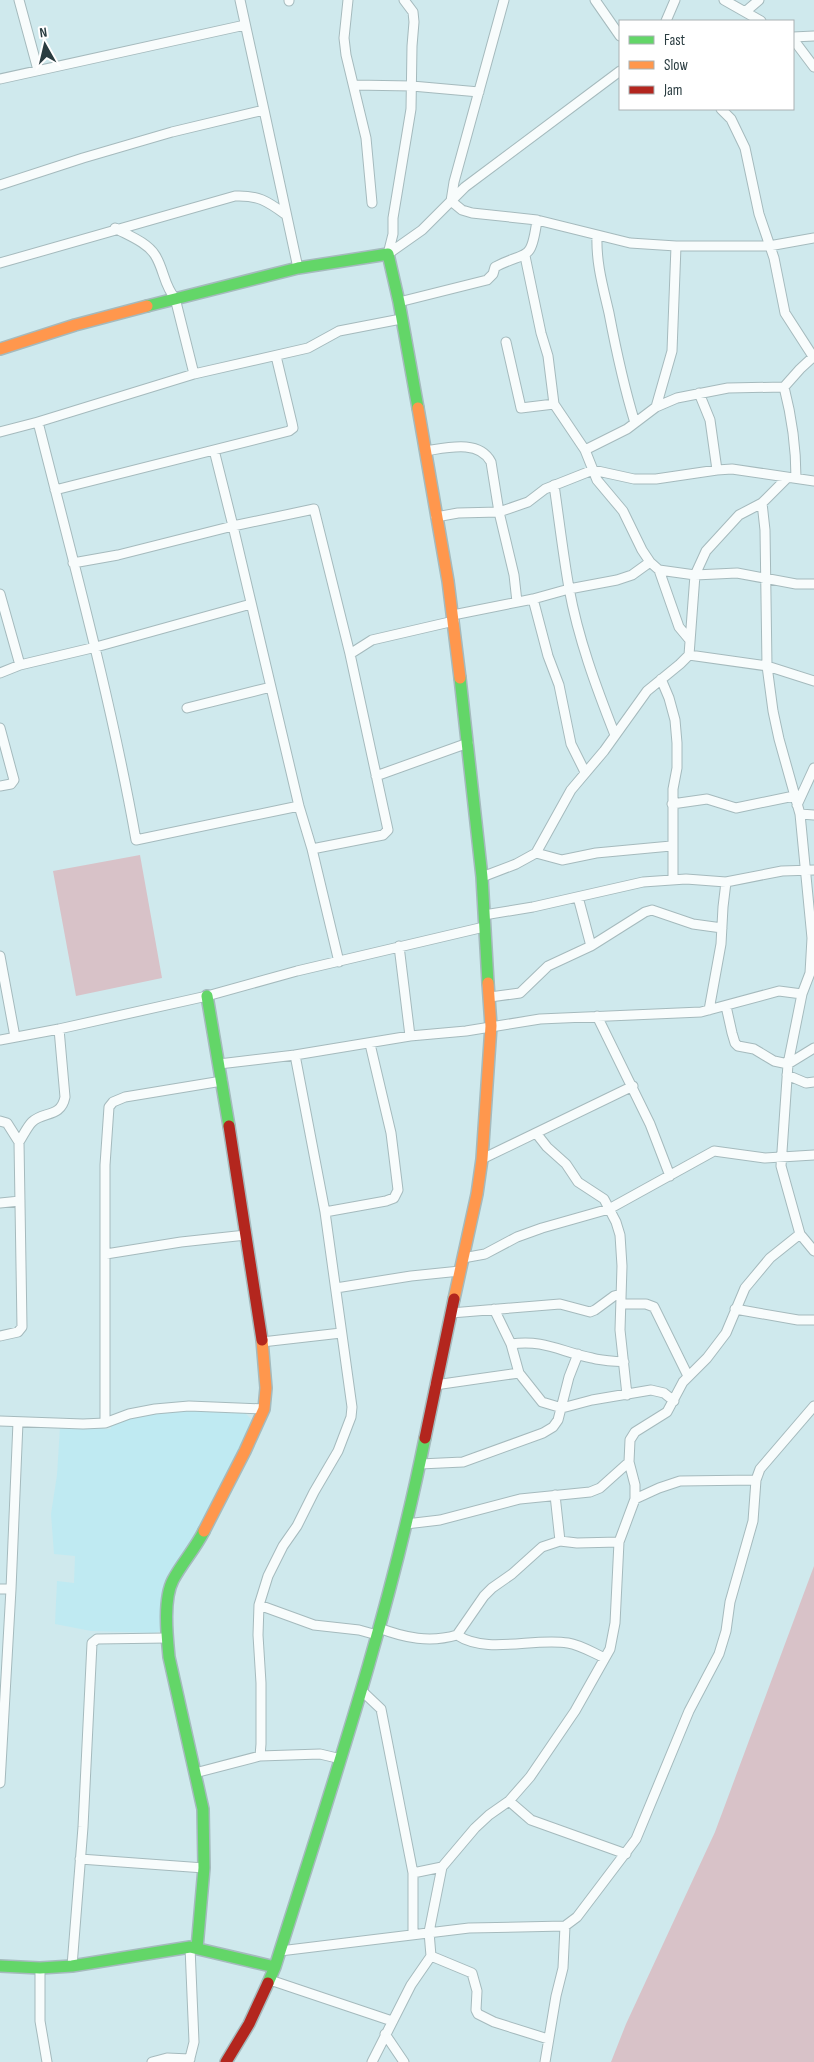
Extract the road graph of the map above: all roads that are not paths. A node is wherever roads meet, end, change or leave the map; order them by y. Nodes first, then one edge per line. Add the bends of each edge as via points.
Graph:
1 (19, 0) edge
2 (240, 0) edge
3 (348, 0) edge
4 (404, 0) edge
5 (504, 0) edge
6 (596, 0) edge
7 (675, 0) edge
8 (724, 0) edge
9 (759, 0) edge
10 (745, 12) junction
11 (666, 20) edge
12 (759, 20) edge
13 (245, 25) junction
14 (619, 34) edge
15 (814, 36) edge
16 (794, 38) edge
17 (794, 39) edge
18 (814, 67) edge
19 (38, 70) junction
20 (619, 72) edge
21 (0, 79) edge
22 (354, 85) junction
23 (412, 86) junction
24 (479, 92) junction
25 (264, 110) junction
26 (722, 110) edge
27 (0, 185) edge
28 (451, 201) junction
29 (372, 203) dead end
30 (285, 214) junction
31 (537, 220) junction
32 (115, 228) junction
33 (597, 236) junction
34 (814, 238) edge
35 (676, 246) junction
36 (769, 246) junction
37 (388, 254) junction
38 (525, 256) junction
39 (0, 262) edge
40 (298, 268) junction
41 (175, 298) junction
42 (399, 302) junction
43 (401, 319) junction
44 (506, 342) dead end
45 (0, 349) edge
46 (276, 356) junction
47 (814, 357) edge
48 (194, 374) junction
49 (784, 387) junction
50 (699, 393) junction
51 (554, 404) junction
52 (656, 407) junction
53 (38, 422) junction
54 (635, 423) junction
55 (0, 432) edge
56 (214, 450) junction
57 (585, 450) junction
58 (425, 451) junction
59 (593, 470) junction
60 (717, 470) junction
61 (791, 478) junction
62 (814, 481) edge
63 (554, 485) junction
64 (56, 490) junction
65 (762, 503) junction
66 (499, 512) junction
67 (436, 517) junction
68 (233, 526) junction
69 (650, 562) junction
70 (73, 563) junction
71 (659, 570) junction
72 (694, 575) junction
73 (766, 576) junction
74 (814, 584) edge
75 (569, 589) junction
76 (0, 594) edge
77 (533, 599) junction
78 (518, 602) junction
79 (251, 604) junction
80 (453, 618) junction
81 (689, 639) junction
82 (96, 647) junction
83 (350, 654) junction
84 (689, 655) junction
85 (20, 665) junction
86 (768, 666) junction
87 (0, 673) edge
88 (661, 679) junction
89 (814, 681) edge
90 (271, 687) junction
91 (187, 708) dead end
92 (0, 728) edge
93 (615, 735) junction
94 (468, 743) junction
95 (814, 768) edge
96 (585, 772) junction
97 (376, 776) junction
98 (0, 786) edge
99 (672, 804) junction
100 (797, 805) junction
101 (299, 806) junction
102 (814, 815) edge
103 (671, 846) junction
104 (312, 849) junction
105 (536, 853) junction
106 (810, 870) edge
107 (482, 878) junction
108 (673, 879) junction
109 (726, 882) junction
110 (578, 897) junction
111 (484, 921) junction
112 (722, 928) junction
113 (813, 939) edge
114 (399, 946) junction
115 (591, 946) junction
116 (0, 958) edge
117 (339, 962) junction
118 (812, 973) edge
119 (802, 994) junction
120 (207, 996) junction
121 (490, 998) junction
122 (726, 1006) junction
123 (709, 1010) junction
124 (597, 1016) junction
125 (491, 1026) junction
126 (59, 1029) junction
127 (410, 1036) junction
128 (15, 1037) junction
129 (0, 1040) edge
130 (370, 1044) junction
131 (814, 1048) edge
132 (295, 1055) junction
133 (219, 1064) junction
134 (788, 1064) junction
135 (787, 1075) junction
136 (222, 1081) junction
137 (814, 1082) edge
138 (633, 1086) junction
139 (0, 1121) edge
140 (536, 1133) junction
141 (19, 1142) junction
142 (814, 1155) edge
143 (782, 1157) junction
144 (482, 1159) junction
145 (670, 1176) junction
146 (20, 1201) junction
147 (0, 1203) edge
148 (609, 1209) junction
149 (325, 1212) junction
150 (246, 1234) junction
151 (800, 1234) junction
152 (814, 1251) edge
153 (106, 1254) junction
154 (463, 1258) junction
155 (460, 1271) junction
156 (336, 1288) junction
157 (621, 1294) junction
158 (621, 1304) junction
159 (494, 1309) junction
160 (736, 1309) junction
161 (451, 1312) junction
162 (814, 1320) edge
163 (341, 1333) junction
164 (0, 1336) edge
165 (262, 1342) junction
166 (511, 1344) junction
167 (578, 1354) junction
168 (624, 1362) junction
169 (519, 1373) junction
170 (688, 1376) junction
171 (435, 1385) junction
172 (627, 1395) junction
173 (674, 1401) junction
174 (814, 1406) edge
175 (562, 1408) junction
176 (264, 1409) junction
177 (0, 1422) edge
178 (18, 1422) junction
179 (105, 1423) junction
180 (629, 1462) junction
181 (420, 1464) junction
182 (756, 1480) junction
183 (555, 1495) junction
184 (635, 1500) junction
185 (406, 1524) junction
186 (560, 1541) junction
187 (619, 1542) junction
188 (0, 1589) edge
189 (11, 1589) junction
190 (259, 1605) junction
191 (378, 1632) junction
192 (457, 1635) junction
193 (166, 1638) junction
194 (605, 1658) junction
195 (362, 1691) junction
196 (260, 1756) junction
197 (341, 1759) junction
198 (196, 1773) junction
199 (0, 1783) edge
200 (509, 1801) junction
201 (626, 1854) junction
202 (80, 1859) junction
203 (442, 1867) junction
204 (204, 1868) junction
205 (413, 1873) junction
206 (565, 1926) junction
207 (430, 1932) junction
208 (413, 1934) junction
209 (193, 1947) junction
210 (280, 1951) junction
211 (430, 1956) junction
212 (0, 1966) edge
213 (72, 1966) junction
214 (275, 1967) junction
215 (40, 1968) junction
216 (270, 1980) junction
217 (392, 2021) junction
218 (385, 2034) junction
219 (548, 2038) junction
220 (190, 2061) edge
221 (47, 2062) edge
222 (152, 2062) edge
223 (226, 2062) edge
224 (372, 2062) edge
225 (404, 2062) edge
226 (545, 2062) edge

1 - 19 street
2 - 13 street
3 - 22 street via 344,38
4 - 23 street via 413,12 414,22
5 - 24 street
6 - 14 street
7 - 11 street
8 - 10 street
9 - 10 street
10 - 12 street
13 - 19 street
13 - 25 street
15 - 16 street
17 - 18 street
19 - 21 street
20 - 28 street via 465,187
22 - 23 street
22 - 29 street via 366,138
23 - 24 street
23 - 37 street via 412,109
24 - 28 street
25 - 27 street via 172,132
25 - 30 street
26 - 36 street via 731,119 745,148
28 - 31 street via 472,213
28 - 37 street via 422,230
30 - 32 street via 266,200 250,195 235,196
30 - 40 street
31 - 33 street
31 - 38 street via 531,249
32 - 39 street
32 - 41 street via 154,253 169,292
33 - 35 street via 630,243
33 - 54 street via 602,289
34 - 36 street
35 - 36 street
35 - 52 street via 672,351
36 - 47 street via 786,313
37 - 40 street
37 - 42 street
38 - 42 street via 495,267 490,278 481,282
38 - 51 street via 548,356
40 - 41 street
41 - 45 street
41 - 48 street
42 - 43 street
43 - 46 street via 339,331 308,348
43 - 58 street
44 - 51 street via 521,408
46 - 48 street
46 - 56 street via 293,428
47 - 49 street
48 - 53 street
49 - 50 street via 728,388
49 - 61 street via 795,445
50 - 52 street
50 - 60 street via 710,420
51 - 57 street
52 - 54 street
53 - 55 street
53 - 64 street
54 - 57 street
56 - 64 street
56 - 68 street
57 - 59 street
58 - 66 street via 465,446 488,456
58 - 67 street
59 - 60 street via 634,479
59 - 63 street
59 - 69 street via 604,490 623,510
60 - 61 street
61 - 62 street
61 - 65 street
63 - 66 street via 528,502
63 - 75 street
64 - 70 street
65 - 72 street via 739,515 722,531 706,550
65 - 73 street
66 - 67 street
66 - 78 street
67 - 80 street
68 - 70 street
68 - 79 street
68 - 83 street via 314,508
69 - 71 street
69 - 75 street via 625,578
70 - 82 street
71 - 72 street
71 - 81 street via 679,627
72 - 73 street via 737,573
72 - 81 street
73 - 74 street via 796,584
73 - 86 street
75 - 77 street
75 - 93 street via 591,670
76 - 85 street
77 - 78 street
77 - 96 street via 571,744
78 - 80 street
79 - 82 street
79 - 90 street
80 - 83 street via 372,640
80 - 94 street
81 - 84 street
82 - 85 street
82 - 101 street via 136,840
83 - 97 street
84 - 86 street
84 - 88 street
85 - 87 street
86 - 89 street
86 - 100 street via 773,711
88 - 93 street via 647,691
88 - 99 street via 675,720 677,768
90 - 91 street
90 - 101 street
92 - 98 street via 14,780 12,784
93 - 96 street
94 - 97 street
94 - 107 street
95 - 100 street
96 - 105 street via 571,790
97 - 104 street via 388,828 386,833
99 - 100 street via 706,799 736,808
99 - 103 street
100 - 102 street
100 - 106 street
101 - 104 street
103 - 105 street via 596,853 562,860
103 - 108 street
104 - 117 street
105 - 107 street
106 - 109 street via 782,871
106 - 113 street
107 - 111 street
108 - 109 street
108 - 110 street via 642,882
109 - 112 street
110 - 111 street
110 - 115 street
111 - 114 street
111 - 121 street
112 - 115 street via 693,924 652,910
112 - 123 street
113 - 118 street
114 - 117 street
114 - 127 street
115 - 121 street via 548,966 520,993
116 - 128 street
117 - 120 street
118 - 119 street
119 - 122 street via 779,991
119 - 134 street
120 - 126 street
120 - 133 street
121 - 125 street
122 - 123 street
122 - 134 street via 738,1046 754,1049 774,1061
123 - 124 street
124 - 125 street
124 - 138 street
125 - 127 street
125 - 144 street
126 - 128 street
126 - 141 street via 64,1105 33,1121
127 - 130 street
128 - 129 street
130 - 132 street
130 - 149 street via 391,1133 398,1190 394,1198 386,1202
131 - 134 street
132 - 133 street
132 - 149 street
133 - 136 street
134 - 135 street
135 - 137 street via 806,1083
135 - 143 street
136 - 150 street
136 - 153 street via 125,1097 108,1107
138 - 140 street
138 - 145 street
139 - 141 street via 7,1123
140 - 144 street
140 - 148 street via 566,1164 578,1182 604,1199
141 - 146 street
142 - 143 street
143 - 145 street via 714,1151
143 - 151 street via 783,1174
144 - 154 street
145 - 148 street
146 - 147 street
146 - 164 street via 22,1327 18,1332
148 - 154 street via 542,1228 485,1254
148 - 157 street via 620,1235
149 - 156 street
150 - 153 street
150 - 165 street
151 - 152 street
151 - 160 street via 770,1258 745,1288
153 - 179 street
154 - 155 street
155 - 156 street
155 - 161 street
156 - 163 street
157 - 158 street
157 - 159 street via 590,1312 560,1304
158 - 168 street
158 - 170 street via 654,1307
159 - 161 street
159 - 166 street
160 - 162 street
160 - 170 street via 726,1333
161 - 171 street
163 - 165 street
163 - 190 street via 351,1417 338,1451 272,1568
165 - 176 street via 266,1388
166 - 167 street via 528,1341
166 - 169 street
167 - 168 street
167 - 175 street
168 - 172 street
169 - 171 street
169 - 175 street via 542,1402
170 - 173 street
171 - 181 street
172 - 173 street via 651,1390 664,1393
172 - 175 street
173 - 180 street via 662,1417 635,1432 630,1440
174 - 182 street via 767,1459
175 - 181 street via 553,1427 543,1433 463,1462
176 - 179 street via 189,1406 129,1414
176 - 193 street via 220,1502 172,1582
177 - 178 street
178 - 179 street
178 - 189 street
180 - 183 street via 600,1488 579,1494
180 - 184 street
181 - 185 street
182 - 184 street via 680,1481
182 - 201 street via 753,1521 719,1654 689,1711 636,1839
183 - 185 street via 512,1501 440,1520
183 - 186 street
184 - 187 street
185 - 191 street
186 - 187 street
186 - 192 street via 542,1547 492,1588
187 - 194 street via 615,1623
188 - 189 street
189 - 199 street
190 - 191 street via 314,1625
190 - 196 street
191 - 192 street via 431,1640
191 - 195 street
192 - 194 street via 468,1642 490,1644 568,1643
193 - 198 street
193 - 202 street via 97,1639 92,1643
194 - 200 street via 555,1743
195 - 197 street
195 - 205 street via 381,1709
196 - 197 street via 320,1754
196 - 198 street
197 - 210 street
198 - 204 street via 203,1809
200 - 201 street via 531,1820
200 - 203 street via 489,1815
201 - 206 street via 577,1917
202 - 204 street
202 - 213 street
203 - 205 street
203 - 207 street
204 - 209 street
205 - 208 street
206 - 207 street via 479,1927
206 - 219 street via 563,1968
207 - 208 street
207 - 211 street
208 - 210 street
209 - 213 street
209 - 214 street
209 - 220 street via 194,2042
210 - 214 street
211 - 217 street
211 - 219 street via 472,1973 478,1991 478,2014
212 - 215 street
213 - 215 street
214 - 216 street
215 - 221 street via 40,2021
216 - 217 street
216 - 223 street
217 - 218 street
218 - 224 street
218 - 225 street
219 - 226 street
220 - 222 street via 167,2058

